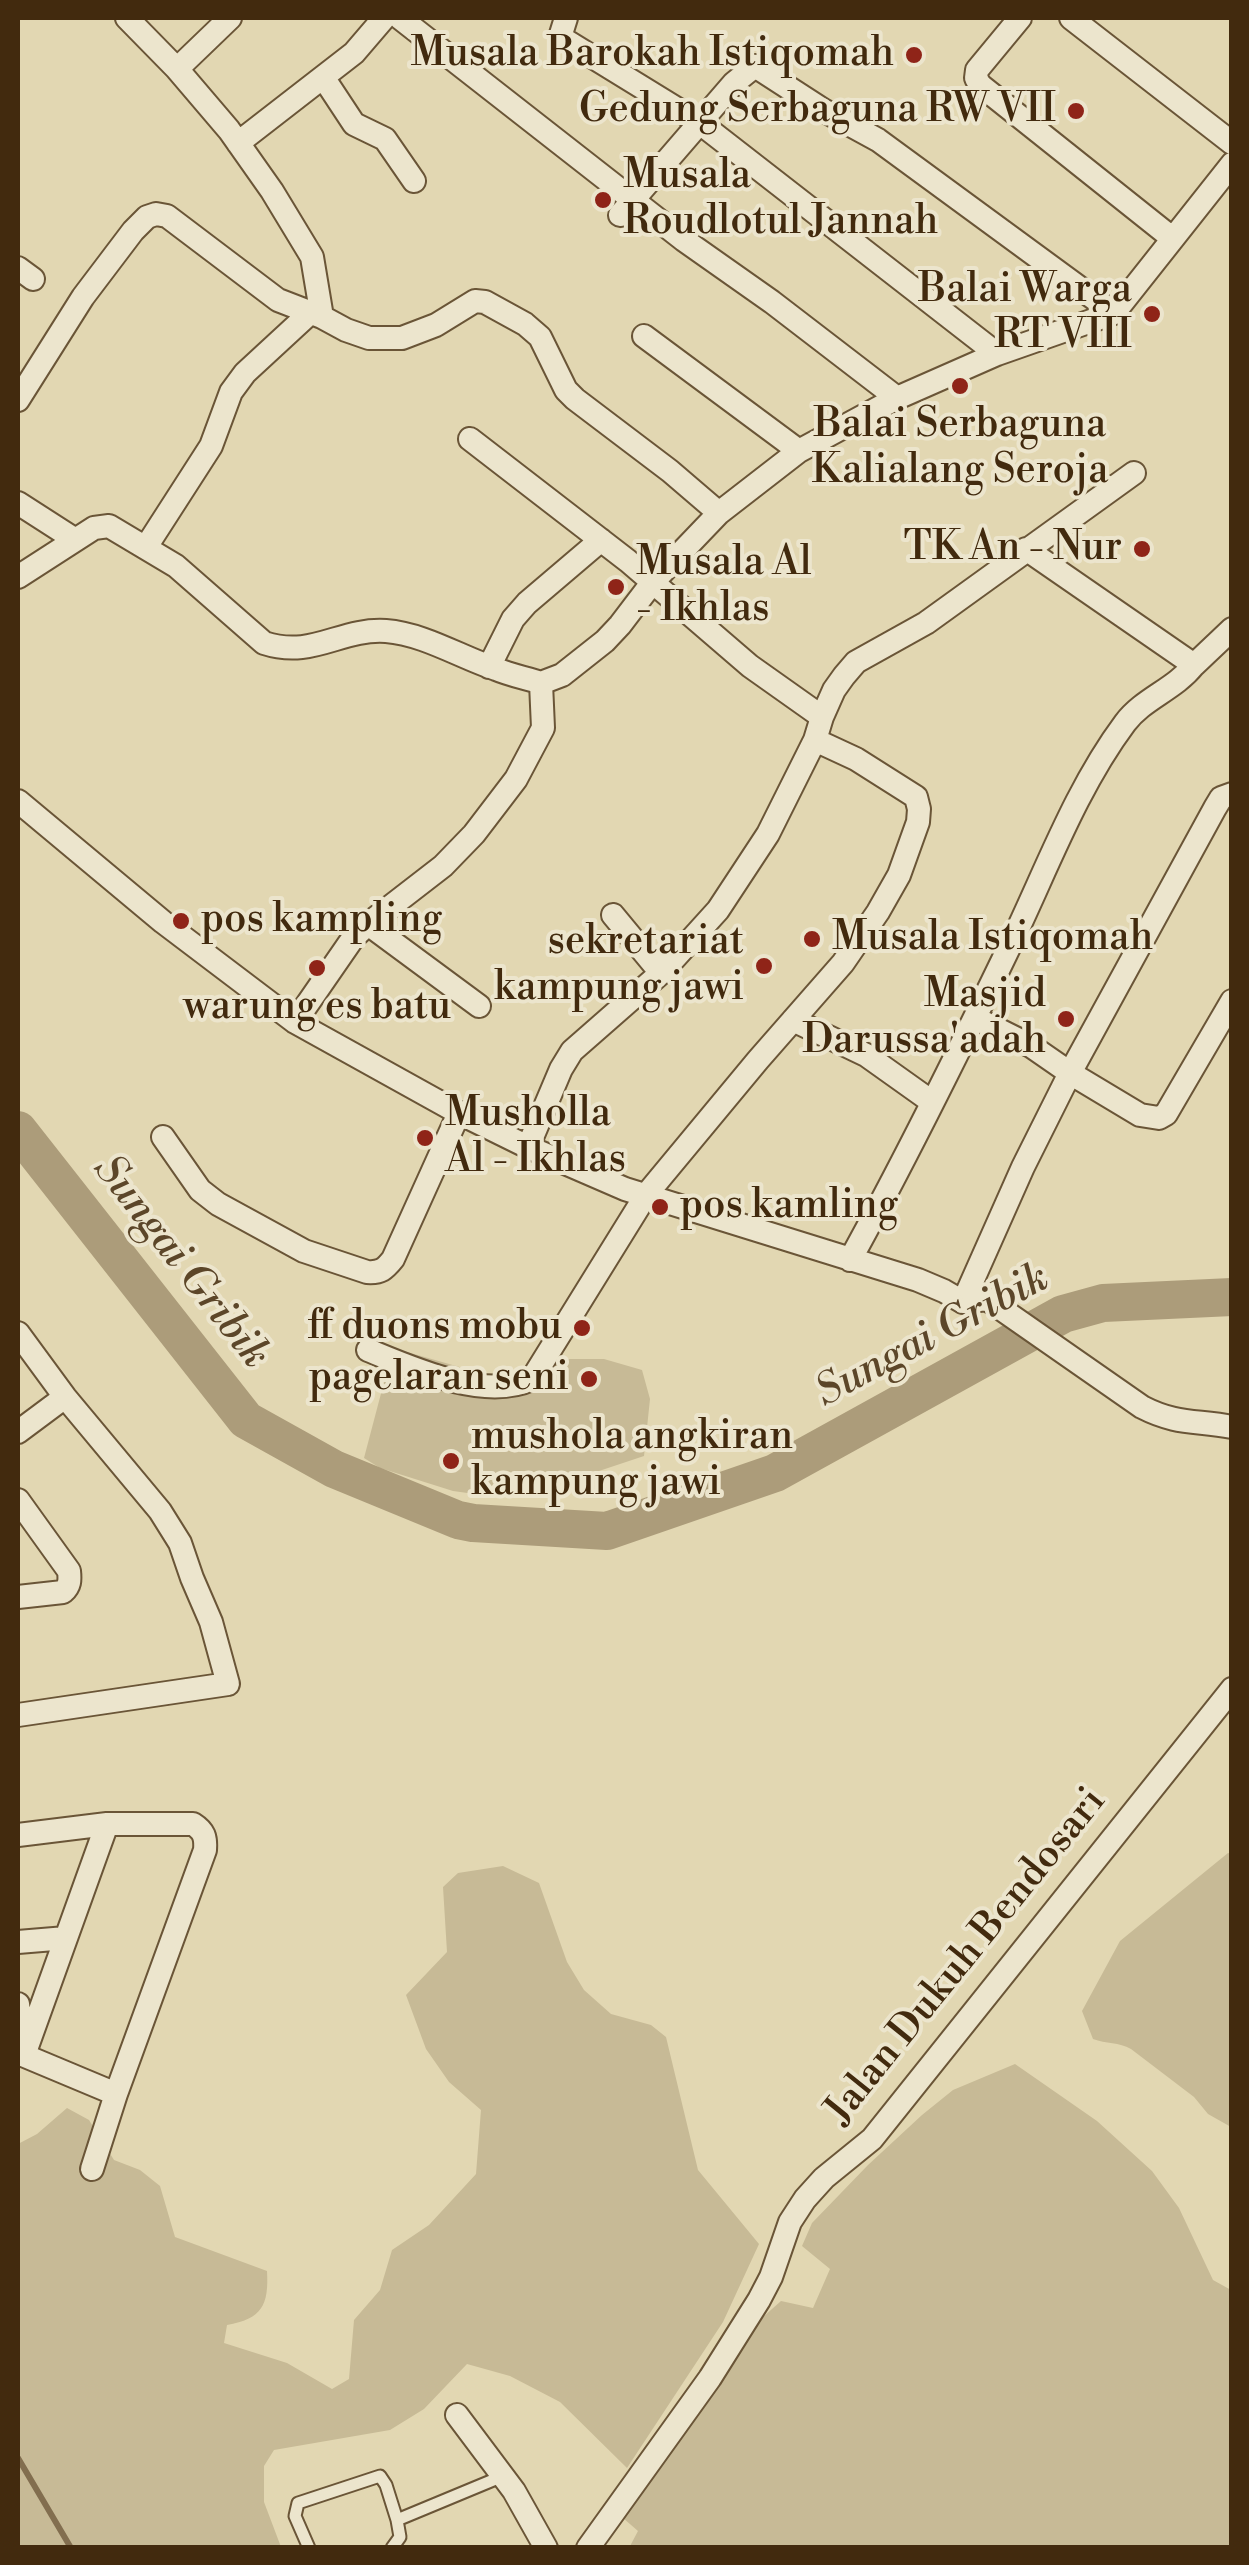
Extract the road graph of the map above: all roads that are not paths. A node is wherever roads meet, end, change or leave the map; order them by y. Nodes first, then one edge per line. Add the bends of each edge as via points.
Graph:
1 (126, 18) edge
2 (230, 18) edge
3 (384, 18) edge
4 (400, 18) edge
5 (566, 18) edge
6 (1020, 18) edge
7 (1071, 18) edge
8 (178, 70) junction
9 (323, 77) junction
10 (700, 123) junction
11 (238, 143) junction
12 (1232, 143) edge
13 (1232, 164) edge
14 (414, 181) dead end
15 (626, 207) junction
16 (1172, 238) junction
17 (1114, 313) junction
18 (316, 315) junction
19 (644, 336) dead end
20 (997, 354) junction
21 (897, 398) junction
22 (18, 400) edge
23 (470, 439) dead end
24 (799, 451) junction
25 (1134, 473) dead end
26 (18, 503) edge
27 (719, 513) junction
28 (74, 539) junction
29 (600, 540) junction
30 (146, 547) junction
31 (1026, 549) junction
32 (18, 578) edge
33 (652, 583) junction
34 (1232, 629) edge
35 (489, 666) junction
36 (1194, 666) junction
37 (541, 690) junction
38 (818, 728) junction
39 (1232, 794) edge
40 (19, 802) edge
41 (614, 916) dead end
42 (368, 924) junction
43 (660, 973) junction
44 (1232, 1001) edge
45 (479, 1006) dead end
46 (974, 1018) junction
47 (793, 1020) junction
48 (295, 1022) junction
49 (1070, 1073) junction
50 (932, 1102) junction
51 (459, 1113) junction
52 (163, 1137) dead end
53 (528, 1147) junction
54 (646, 1195) junction
55 (850, 1260) junction
56 (963, 1302) junction
57 (18, 1333) edge
58 (368, 1350) dead end
59 (66, 1396) junction
60 (1232, 1427) edge
61 (18, 1432) edge
62 (18, 1500) edge
63 (18, 1597) edge
64 (1232, 1689) edge
65 (18, 1715) edge
66 (106, 1824) junction
67 (18, 1835) edge
68 (66, 1938) junction
69 (18, 1942) edge
70 (18, 2004) edge
71 (20, 2054) edge
72 (116, 2094) junction
73 (92, 2169) dead end
74 (457, 2414) dead end
75 (503, 2476) junction
76 (397, 2520) junction
77 (309, 2548) edge
78 (392, 2548) edge
79 (546, 2548) edge
80 (588, 2548) edge

1 - 8 street
2 - 8 street
3 - 9 street
4 - 15 street
5 - 10 street via 565,40
6 - 16 street via 977,70 980,84
7 - 12 street
8 - 11 street
9 - 11 street
9 - 14 street via 354,124 385,139
10 - 15 street
10 - 17 street via 749,68 759,67 878,140
10 - 20 street
11 - 18 street via 312,256
13 - 16 street
15 - 21 street via 772,302
16 - 17 street
17 - 20 street
18 - 22 street via 278,300 167,216 147,216 83,298
18 - 27 street via 369,338 402,338 485,302 540,337 566,390
18 - 30 street via 231,392 210,446
19 - 24 street
20 - 21 street
21 - 24 street
23 - 29 street
24 - 27 street
25 - 31 street
26 - 28 street
27 - 33 street
28 - 30 street via 109,526
28 - 32 street
29 - 33 street
29 - 35 street via 527,603
30 - 35 street via 264,643 301,649 358,634 400,633
31 - 36 street
31 - 38 street via 926,623 856,662 834,690
33 - 37 street via 605,641
33 - 38 street
34 - 36 street
35 - 37 street
36 - 46 street via 1126,722 1090,777
37 - 42 street via 543,728 516,779 443,866
38 - 43 street via 768,834 718,910
38 - 47 street via 909,790 919,814 878,912
39 - 49 street via 1215,808
40 - 48 street
41 - 43 street
42 - 45 street
42 - 48 street
43 - 53 street via 572,1051
44 - 49 street via 1160,1118 1140,1115
46 - 49 street
46 - 50 street
47 - 50 street via 866,1055
47 - 54 street
48 - 51 street
49 - 56 street
50 - 55 street
51 - 52 street via 393,1259 378,1273 304,1251 218,1204 200,1190
51 - 53 street
53 - 54 street
54 - 55 street
54 - 58 street via 532,1379 503,1387 448,1379
55 - 56 street
56 - 60 street via 987,1298 1159,1416
57 - 59 street
59 - 61 street
59 - 65 street via 180,1543 228,1684
62 - 63 street via 70,1572 63,1592
64 - 80 street, Jalan Dukuh Bendosari via 872,2139 806,2199 759,2300
66 - 67 street
66 - 68 street
66 - 72 street via 193,1824 206,1838
68 - 69 street
68 - 71 street
70 - 71 street
71 - 72 street
72 - 73 street
74 - 75 street
75 - 76 lane
75 - 79 street
76 - 77 lane via 384,2478 372,2477 298,2503 296,2516
76 - 78 lane via 400,2536

